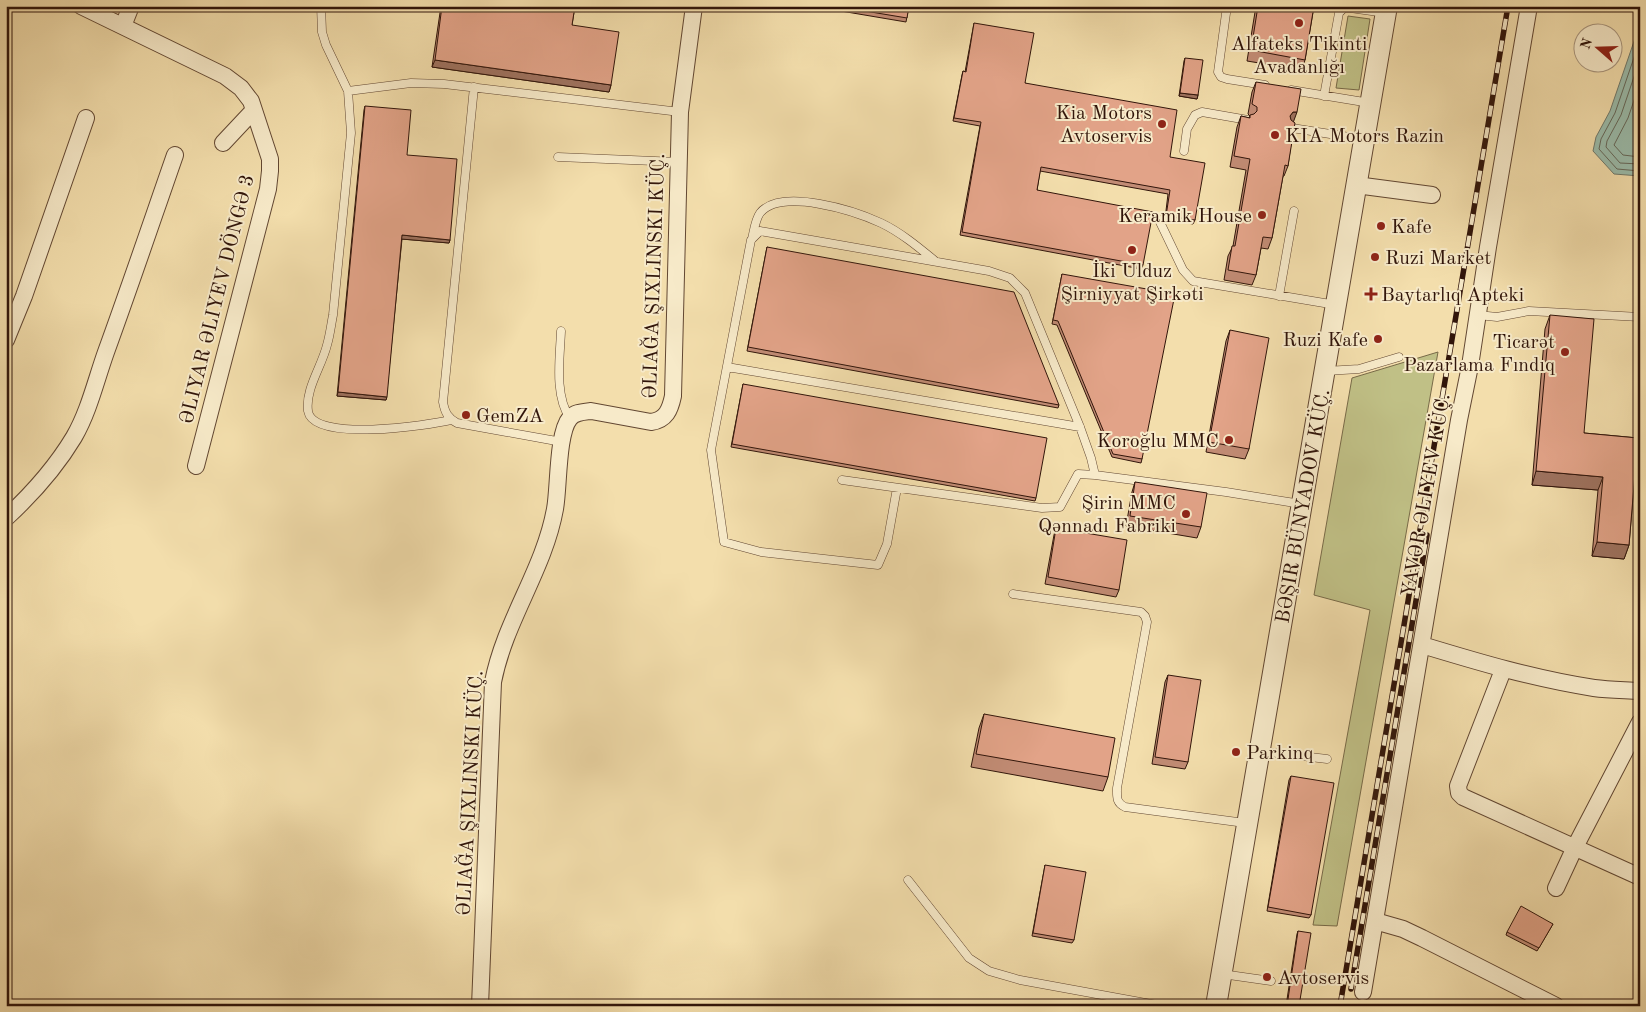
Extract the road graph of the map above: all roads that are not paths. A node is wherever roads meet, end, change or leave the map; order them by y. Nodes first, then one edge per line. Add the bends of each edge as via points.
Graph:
1 (80, 6) edge
2 (132, 6) edge
3 (321, 6) edge
4 (694, 6) edge
5 (1227, 6) edge
6 (1529, 6) edge
7 (1386, 10) edge
8 (123, 26) junction
9 (474, 87) junction
10 (1276, 87) edge
11 (1285, 89) edge
12 (348, 91) junction
13 (1324, 96) junction
14 (1370, 103) junction
15 (254, 110) junction
16 (680, 112) junction
17 (86, 118) dead end
18 (1248, 120) edge
19 (1292, 128) edge
20 (1364, 139) junction
21 (223, 143) dead end
22 (1184, 151) dead end
23 (175, 155) dead end
24 (558, 157) dead end
25 (679, 162) junction
26 (1356, 185) junction
27 (1432, 194) dead end
28 (1294, 212) dead end
29 (1159, 220) dead end
30 (751, 240) junction
31 (935, 262) junction
32 (1279, 296) junction
33 (1336, 304) junction
34 (1477, 315) junction
35 (1640, 317) edge
36 (560, 331) dead end
37 (6, 340) edge
38 (1399, 357) dead end
39 (727, 367) junction
40 (1325, 371) junction
41 (570, 418) junction
42 (451, 420) junction
43 (1080, 427) junction
44 (562, 442) junction
45 (196, 466) dead end
46 (1094, 475) junction
47 (842, 480) dead end
48 (897, 488) junction
49 (1303, 504) junction
50 (6, 518) edge
51 (1013, 594) dead end
52 (1422, 645) junction
53 (1503, 670) junction
54 (1640, 691) edge
55 (1640, 722) edge
56 (1260, 751) junction
57 (1327, 759) dead end
58 (1248, 824) junction
59 (1575, 846) junction
60 (1640, 877) edge
61 (908, 880) dead end
62 (1556, 888) dead end
63 (1375, 921) junction
64 (1222, 974) junction
65 (1271, 982) dead end
66 (1363, 992) dead end
67 (480, 1006) edge
68 (1162, 1006) edge
69 (1216, 1006) edge
70 (1556, 1006) edge

1 - 8 street, ƏLIYAR ƏLIYEV DÖNGƏ 3
2 - 8 street
3 - 12 lane via 326,46
4 - 16 street
5 - 10 lane via 1218,72 1221,77
6 - 34 street, YAVƏR ƏLIYEV KÜÇ.
7 - 13 lane via 1344,8 1339,13
7 - 14 street, BƏŞIR BÜNYADOV KÜÇ.
8 - 15 street, ƏLIYAR ƏLIYEV DÖNGƏ 3 via 225,76 241,88
9 - 12 lane via 411,83
9 - 16 lane
9 - 42 lane via 443,402
11 - 13 lane
12 - 42 lane via 351,133 333,315 327,344 311,389 309,414 321,425 365,430
13 - 14 lane
14 - 20 street, BƏŞIR BÜNYADOV KÜÇ.
15 - 21 street
15 - 45 street, ƏLIYAR ƏLIYEV DÖNGƏ 3 via 270,159 268,188
16 - 25 street
17 - 37 street
18 - 22 lane via 1202,112 1195,115 1187,129
19 - 20 lane
20 - 26 street, BƏŞIR BÜNYADOV KÜÇ.
23 - 50 street via 118,321 74,436 39,485
24 - 25 lane
25 - 41 street via 671,406 667,414 651,422 591,411
26 - 27 street
26 - 33 street, BƏŞIR BÜNYADOV KÜÇ.
28 - 32 lane
29 - 32 lane via 1183,270 1193,281
30 - 31 lane via 760,231
30 - 31 lane via 760,214 767,207 793,201 810,203 880,222 903,235
30 - 39 lane
31 - 43 lane via 1010,278 1025,293
32 - 33 lane
33 - 40 street, BƏŞIR BÜNYADOV KÜÇ.
34 - 35 lane via 1497,317 1529,310
34 - 52 street, YAVƏR ƏLIYEV KÜÇ.
36 - 41 lane via 560,396
38 - 40 lane via 1360,369
39 - 43 lane
39 - 48 lane via 711,450 724,542 761,552 878,565 886,544
40 - 49 street, BƏŞIR BÜNYADOV KÜÇ.
41 - 44 street
42 - 44 lane via 457,424
43 - 46 lane
44 - 67 street via 550,531 504,639 493,682
46 - 48 lane via 1078,474 1060,507 1042,508
46 - 49 lane
47 - 48 lane
49 - 56 street, BƏŞIR BÜNYADOV KÜÇ.
51 - 58 lane via 1141,612 1147,622 1117,799 1125,807
52 - 53 street
52 - 63 street, YAVƏR ƏLIYEV KÜÇ.
53 - 54 street via 1595,688
53 - 59 street via 1458,786 1459,793
55 - 59 street
56 - 57 lane
56 - 58 street, BƏŞIR BÜNYADOV KÜÇ.
58 - 64 street, BƏŞIR BÜNYADOV KÜÇ.
59 - 60 street
59 - 62 street
61 - 68 lane via 970,958 989,971 1020,980
63 - 66 street, YAVƏR ƏLIYEV KÜÇ.
63 - 70 street via 1403,929
64 - 65 lane
64 - 69 street, BƏŞIR BÜNYADOV KÜÇ.

